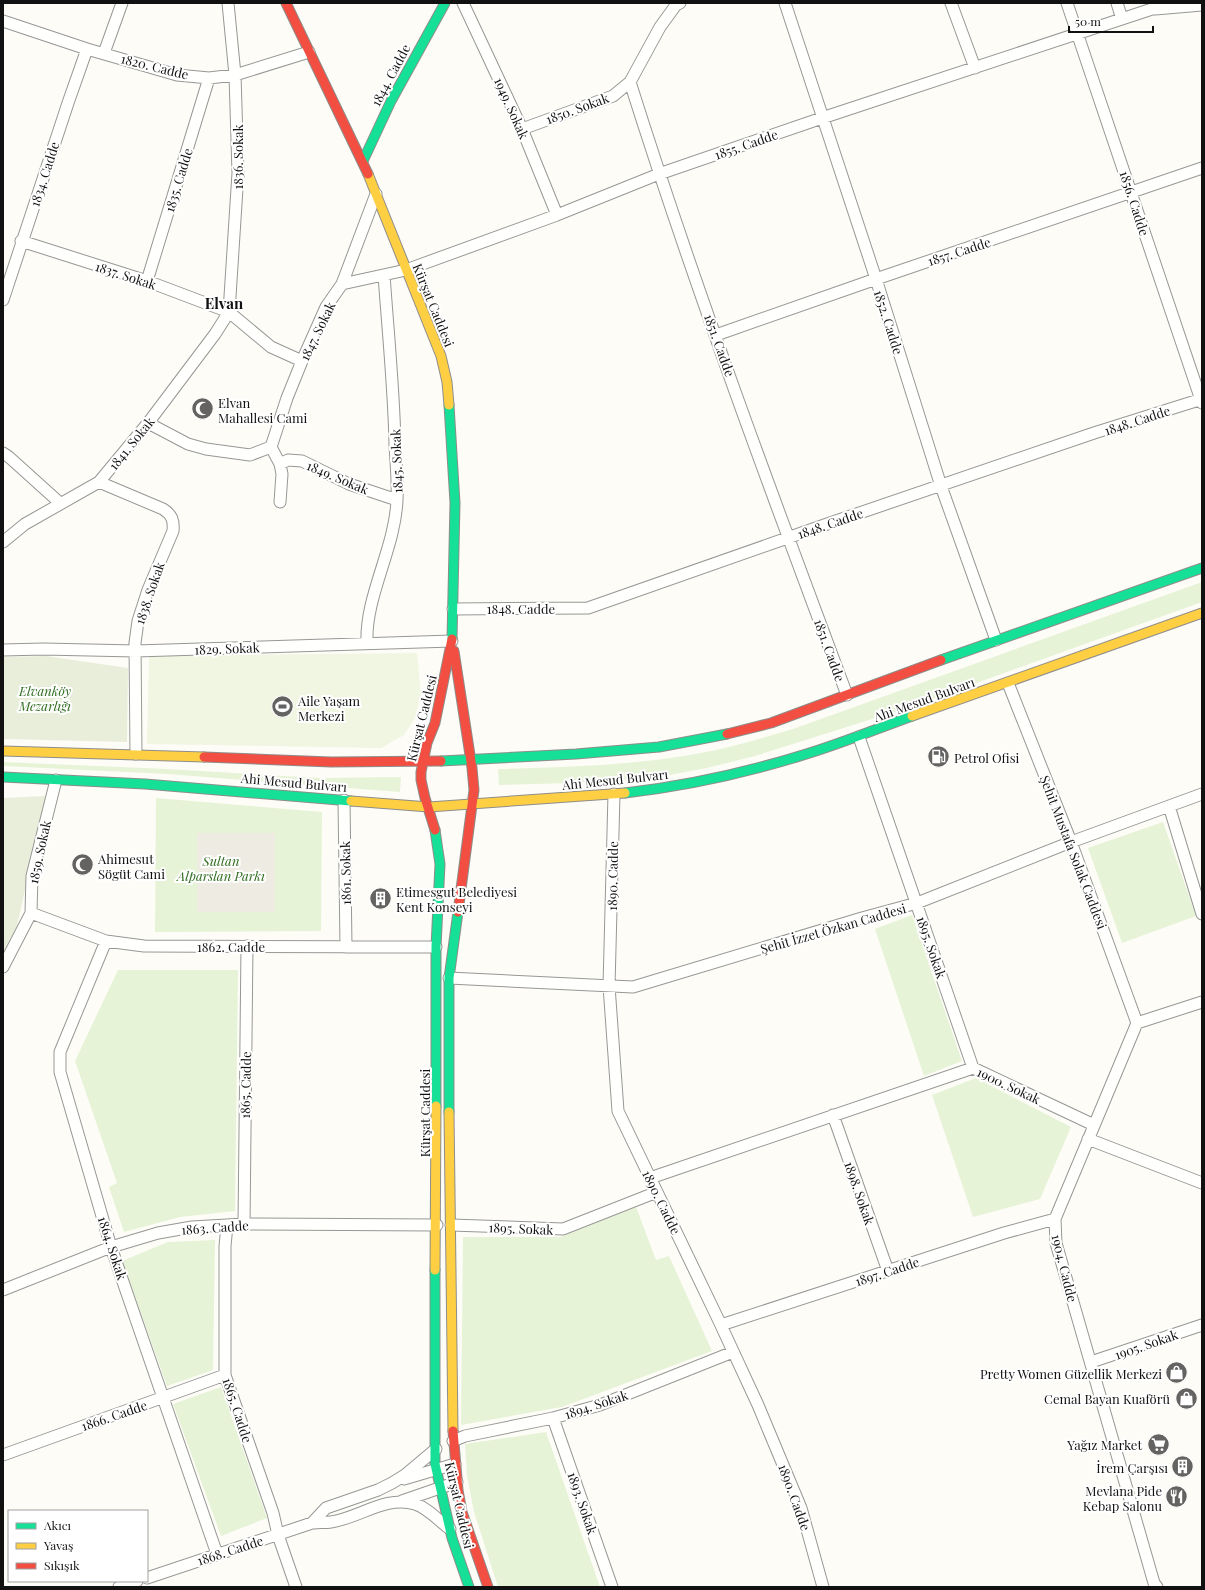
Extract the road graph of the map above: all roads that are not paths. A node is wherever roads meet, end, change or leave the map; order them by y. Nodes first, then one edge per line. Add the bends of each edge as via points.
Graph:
1 (122, 3) edge
2 (228, 3) edge
3 (286, 3) edge
4 (445, 3) edge
5 (463, 3) edge
6 (680, 3) edge
7 (785, 3) edge
8 (951, 3) edge
9 (1067, 3) edge
10 (1117, 3) edge
11 (1163, 3) edge
12 (1202, 5) edge
13 (1152, 9) junction
14 (1122, 19) junction
15 (3, 21) edge
16 (1078, 34) junction
17 (87, 49) junction
18 (310, 52) junction
19 (104, 53) junction
20 (975, 68) junction
21 (235, 75) junction
22 (210, 78) junction
23 (630, 82) junction
24 (822, 118) junction
25 (522, 129) junction
26 (363, 161) junction
27 (1202, 168) edge
28 (659, 174) junction
29 (1131, 193) junction
30 (376, 194) junction
31 (557, 215) junction
32 (21, 241) junction
33 (406, 270) junction
34 (384, 275) junction
35 (876, 279) junction
36 (147, 281) junction
37 (342, 284) junction
38 (3, 300) edge
39 (229, 312) junction
40 (716, 335) junction
41 (302, 360) junction
42 (1202, 400) edge
43 (148, 423) junction
44 (271, 447) junction
45 (3, 453) edge
46 (280, 464) junction
47 (99, 482) junction
48 (941, 486) junction
49 (397, 500) junction
50 (280, 502) dead end
51 (60, 503) junction
52 (788, 537) junction
53 (3, 542) edge
54 (1202, 568) edge
55 (453, 609) junction
56 (1202, 613) edge
57 (996, 640) junction
58 (452, 641) junction
59 (367, 643) junction
60 (3, 650) edge
61 (136, 651) junction
62 (1008, 683) junction
63 (847, 695) junction
64 (858, 737) junction
65 (3, 751) edge
66 (136, 754) junction
67 (470, 758) junction
68 (423, 761) junction
69 (3, 777) edge
70 (56, 780) junction
71 (614, 794) junction
72 (1202, 794) edge
73 (344, 800) junction
74 (473, 804) junction
75 (1169, 806) junction
76 (429, 807) junction
77 (1071, 842) junction
78 (917, 903) junction
79 (31, 913) junction
80 (1202, 914) edge
81 (106, 941) junction
82 (247, 946) junction
83 (346, 947) junction
84 (436, 947) junction
85 (3, 967) edge
86 (450, 978) junction
87 (609, 986) junction
88 (1202, 1002) edge
89 (1137, 1023) junction
90 (973, 1068) junction
91 (833, 1115) junction
92 (1094, 1125) junction
93 (1088, 1139) junction
94 (650, 1178) junction
95 (1202, 1183) edge
96 (657, 1192) junction
97 (1055, 1219) junction
98 (244, 1224) junction
99 (227, 1225) junction
100 (437, 1225) junction
101 (451, 1225) junction
102 (112, 1247) junction
103 (888, 1271) junction
104 (3, 1290) edge
105 (721, 1325) junction
106 (1202, 1325) edge
107 (733, 1352) junction
108 (1091, 1362) junction
109 (225, 1375) junction
110 (163, 1398) junction
111 (553, 1418) junction
112 (453, 1441) junction
113 (436, 1449) junction
114 (3, 1454) edge
115 (455, 1464) junction
116 (436, 1469) junction
117 (457, 1482) junction
118 (392, 1483) junction
119 (440, 1488) junction
120 (395, 1503) junction
121 (312, 1523) junction
122 (450, 1530) junction
123 (278, 1535) junction
124 (217, 1554) junction
125 (148, 1578) edge
126 (134, 1582) edge
127 (119, 1587) edge
128 (296, 1587) edge
129 (470, 1587) edge
130 (488, 1587) edge
131 (612, 1587) edge
132 (823, 1587) edge
133 (1157, 1587) edge

1 - 19 street
2 - 21 street, 1836. Sokak
3 - 18 main road, Kürşat Caddesi
4 - 26 main road, 1844. Cadde via 381,118
5 - 25 street, 1949. Sokak
6 - 23 street via 660,27
7 - 24 street, 1852. Cadde
8 - 20 street
9 - 16 street, 1856. Cadde
10 - 14 street
11 - 13 street, 1855. Cadde
12 - 13 street, 1855. Cadde
13 - 14 street, 1855. Cadde
14 - 16 street, 1855. Cadde
15 - 17 street, 1820. Cadde
16 - 20 street, 1855. Cadde
16 - 29 street, 1856. Cadde
17 - 19 street, 1820. Cadde
17 - 32 street, 1834. Cadde
18 - 21 street, 1820. Cadde
18 - 26 main road, Kürşat Caddesi
19 - 22 street, 1820. Cadde via 177,74
20 - 24 street, 1855. Cadde
21 - 22 street, 1820. Cadde
21 - 39 street, 1836. Sokak via 238,173
22 - 36 street, 1835. Cadde
23 - 25 street, 1850. Sokak via 613,96
23 - 28 street, 1851. Cadde
24 - 28 street, 1855. Cadde
24 - 35 street, 1852. Cadde
25 - 31 street, 1949. Sokak
26 - 30 main road, Kürşat Caddesi
27 - 29 street, 1857. Cadde
28 - 31 street, 1855. Cadde
28 - 40 street, 1851. Cadde
29 - 35 street, 1857. Cadde
29 - 42 street, 1856. Cadde
30 - 33 main road, Kürşat Caddesi
30 - 37 street, 1847. Sokak
31 - 33 street, 1855. Cadde
32 - 36 street, 1837. Sokak
32 - 38 street, 1834. Cadde
33 - 34 street, 1855. Cadde
33 - 55 main road, Kürşat Caddesi via 441,356 447,382 455,503
34 - 37 street, 1855. Cadde
34 - 49 street, 1845. Sokak via 395,421
35 - 40 street, 1857. Cadde
35 - 48 street, 1852. Cadde
36 - 39 street, 1837. Sokak
37 - 41 street, 1847. Sokak via 326,307
39 - 41 street, 1837. Sokak via 271,347
39 - 43 street, 1841. Sokak
40 - 52 street, 1851. Cadde
41 - 44 street, 1847. Sokak
42 - 48 street, 1848. Cadde via 1094,433
43 - 44 street via 188,444 206,450 250,455
43 - 47 street, 1841. Sokak
44 - 46 street
45 - 51 street
46 - 49 street, 1849. Sokak via 288,460 297,460 349,484
46 - 50 street
47 - 51 street, 1841. Sokak
47 - 61 street, 1838. Sokak via 163,509 171,514 174,522 173,531 138,621
48 - 52 street, 1848. Cadde
48 - 57 street, 1852. Cadde
49 - 59 street, 1845. Sokak via 394,530 370,611
51 - 53 street, 1841. Sokak via 25,524
52 - 55 street, 1848. Cadde via 588,608
52 - 63 street, 1851. Cadde
54 - 57 main road, Ahi Mesud Bulvarı
55 - 58 main road, Kürşat Caddesi
56 - 62 main road, Ahi Mesud Bulvarı
57 - 63 main road, Ahi Mesud Bulvarı
58 - 59 street, 1829. Sokak
58 - 67 main road, Kürşat Caddesi
58 - 68 main road, Kürşat Caddesi via 435,723
59 - 61 street, 1829. Sokak
60 - 61 street, 1829. Sokak
61 - 66 street, 1838. Sokak
62 - 64 main road, Ahi Mesud Bulvarı
62 - 77 street, Şehit Mustafa Solak Caddesi
63 - 67 main road, Ahi Mesud Bulvarı via 764,725 680,744 576,754
64 - 71 main road, Ahi Mesud Bulvarı via 734,774
64 - 78 street, 1895. Sokak
65 - 66 main road, Ahi Mesud Bulvarı
66 - 68 main road, Ahi Mesud Bulvarı via 331,762
67 - 68 main road, Ahi Mesud Bulvarı
67 - 74 main road, Kürşat Caddesi
68 - 76 main road, Kürşat Caddesi via 421,780
69 - 70 main road, Ahi Mesud Bulvarı
70 - 73 main road, Ahi Mesud Bulvarı via 145,784
70 - 79 street, 1859. Sokak via 32,876
71 - 74 main road, Ahi Mesud Bulvarı
71 - 87 street, 1890. Cadde
72 - 75 street, Şehit İzzet Özkan Caddesi
73 - 76 main road, Ahi Mesud Bulvarı
73 - 83 street, 1861. Sokak
74 - 76 main road, Ahi Mesud Bulvarı
74 - 86 main road, Kürşat Caddesi
75 - 77 street, Şehit İzzet Özkan Caddesi
75 - 80 street
76 - 84 main road, Kürşat Caddesi via 440,864
77 - 78 street, Şehit İzzet Özkan Caddesi
77 - 89 street, Şehit Mustafa Solak Caddesi
78 - 87 street, Şehit İzzet Özkan Caddesi via 634,987
78 - 90 street, 1895. Sokak
79 - 81 street, 1862. Cadde
79 - 85 street, 1859. Sokak
81 - 82 street, 1862. Cadde via 144,946
81 - 102 street, 1864. Sokak via 60,1052 59,1062
82 - 83 street, 1862. Cadde
82 - 98 street, 1865. Cadde
83 - 84 street, 1862. Cadde
84 - 100 main road, Kürşat Caddesi
86 - 87 street, Şehit İzzet Özkan Caddesi
86 - 101 main road, Kürşat Caddesi via 448,1041
87 - 94 street, 1890. Cadde via 618,1111
88 - 89 street
89 - 92 street, 1904. Cadde
90 - 91 street, 1900. Sokak
90 - 92 street, 1900. Sokak
91 - 94 street
91 - 103 street, 1898. Sokak
92 - 93 street, 1904. Cadde
93 - 95 street
93 - 97 street, 1904. Cadde
94 - 96 street, 1890. Cadde
96 - 101 street, 1895. Sokak via 563,1229
96 - 105 street, 1890. Cadde
97 - 103 street, 1897. Cadde
97 - 108 street, 1904. Cadde via 1056,1243
98 - 99 street, 1863. Cadde
98 - 100 street, 1863. Cadde
99 - 102 street, 1863. Cadde via 192,1227 158,1233
99 - 109 street, 1865. Cadde
100 - 113 main road, Kürşat Caddesi
101 - 112 main road, Kürşat Caddesi
102 - 104 street, 1863. Cadde
102 - 110 street, 1864. Sokak
103 - 105 street, 1897. Cadde
105 - 107 street, 1890. Cadde
106 - 108 street, 1905. Sokak
107 - 111 street, 1894. Sokak via 600,1405
107 - 132 street, 1890. Cadde via 801,1508
108 - 133 street, 1904. Cadde
109 - 110 street, 1866. Cadde
109 - 123 street, 1865. Cadde via 273,1513
110 - 114 street, 1866. Cadde
110 - 124 street, 1864. Sokak
111 - 112 street, 1894. Sokak via 465,1436
111 - 131 street, 1893. Sokak
112 - 115 main road, Kürşat Caddesi
113 - 116 main road, Kürşat Caddesi
113 - 118 street, 1868. Cadde
115 - 116 street, 1868. Cadde
115 - 117 main road, Kürşat Caddesi
116 - 118 street, 1868. Cadde
116 - 119 main road, Kürşat Caddesi
117 - 119 street, 1868. Cadde
117 - 130 main road, Kürşat Caddesi via 462,1512
118 - 121 street, 1868. Cadde via 326,1508
119 - 120 street, 1868. Cadde
119 - 122 main road, Kürşat Caddesi
120 - 121 street, 1868. Cadde via 384,1504 332,1522
120 - 122 street, 1868. Cadde via 416,1504
121 - 123 street, 1868. Cadde
122 - 129 main road, Kürşat Caddesi
123 - 124 street, 1868. Cadde
123 - 128 street, 1865. Cadde
124 - 125 street, 1868. Cadde
126 - 127 street

